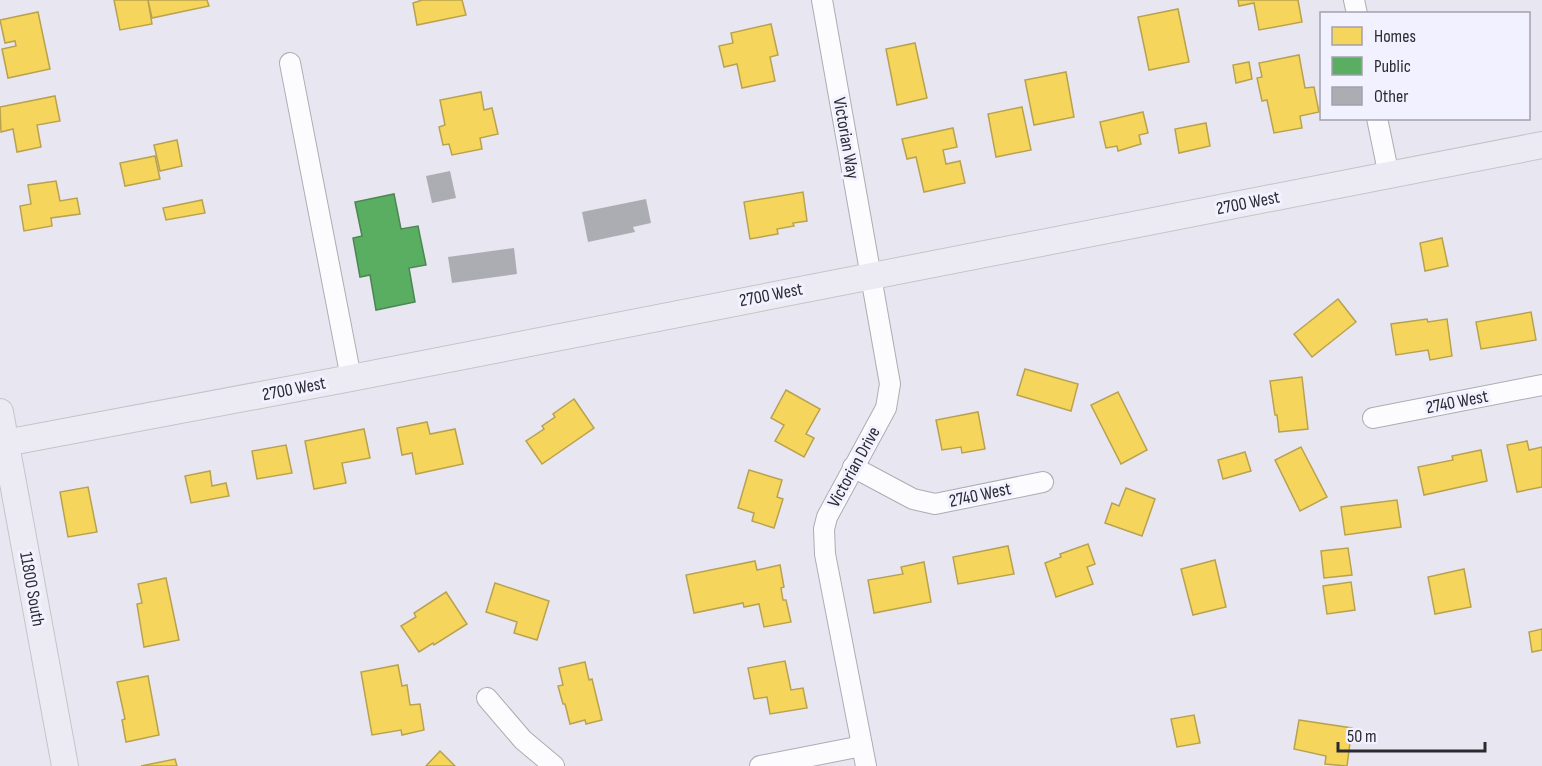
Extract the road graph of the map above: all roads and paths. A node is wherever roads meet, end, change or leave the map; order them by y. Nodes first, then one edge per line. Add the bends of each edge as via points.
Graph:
1 (822, 0) edge
2 (290, 63) dead end
3 (1377, 120) edge
4 (1542, 145) edge
5 (1389, 176) junction
6 (870, 275) junction
7 (351, 378) junction
8 (1542, 385) edge
9 (0, 412) edge
10 (1372, 418) dead end
11 (3, 444) edge
12 (853, 467) junction
13 (1043, 482) dead end
14 (487, 698) dead end
15 (862, 746) junction
16 (65, 766) edge
17 (554, 766) edge
18 (760, 766) edge
19 (866, 766) edge

1 - 6 street, Victorian Way
2 - 7 street
3 - 5 street
4 - 5 main road, 2700 West
5 - 6 main road, 2700 West
6 - 7 main road, 2700 West
6 - 12 street, Victorian Drive via 889,372 889,396
7 - 11 main road, 2700 West
8 - 10 street, 2740 West
9 - 11 main road, 11800 South
11 - 16 main road, 11800 South
12 - 13 street, 2740 West via 913,499 935,504
12 - 15 street, Victorian Drive via 826,517 823,542
14 - 17 street via 524,740
15 - 18 street
15 - 19 street, Victorian Drive

